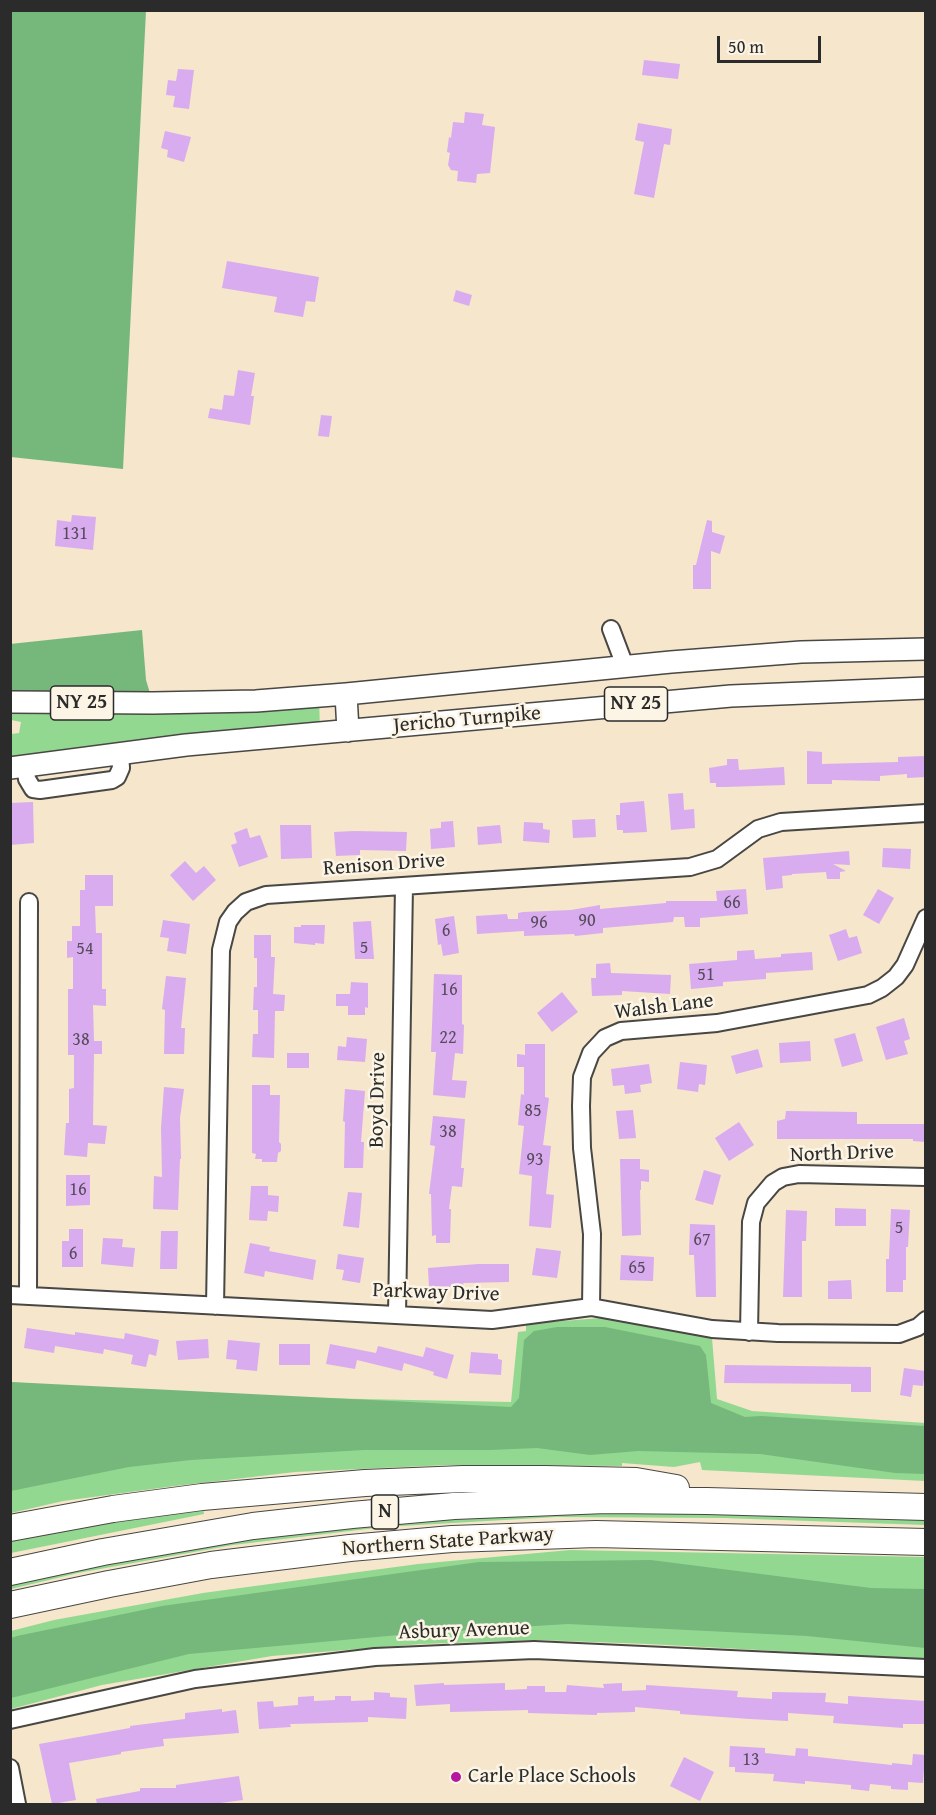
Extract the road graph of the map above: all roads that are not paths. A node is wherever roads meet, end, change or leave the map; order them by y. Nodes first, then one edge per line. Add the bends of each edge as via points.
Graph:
1 (611, 629) dead end
2 (926, 649) edge
3 (625, 666) junction
4 (926, 688) edge
5 (346, 694) junction
6 (10, 702) edge
7 (348, 731) junction
8 (18, 767) edge
9 (926, 813) edge
10 (404, 886) junction
11 (29, 902) dead end
12 (926, 918) edge
13 (926, 1177) edge
14 (10, 1295) edge
15 (28, 1296) junction
16 (215, 1306) junction
17 (591, 1307) junction
18 (397, 1315) junction
19 (926, 1320) edge
20 (749, 1332) junction
21 (765, 1502) junction
22 (926, 1507) edge
23 (10, 1528) edge
24 (926, 1542) edge
25 (10, 1572) edge
26 (160, 1574) junction
27 (10, 1605) edge
28 (10, 1622) edge
29 (926, 1668) edge
30 (10, 1720) edge
31 (10, 1768) edge
32 (17, 1804) edge

1 - 3 street
2 - 3 main road, Jericho Turnpike / NY 25 via 801,652
3 - 5 main road, Jericho Turnpike / NY 25
4 - 7 main road, Jericho Turnpike / NY 25 via 731,696
5 - 6 main road, Jericho Turnpike / NY 25 via 256,701
5 - 7 main road
7 - 8 main road, Jericho Turnpike / NY 25
9 - 10 street, Renison Drive via 781,822 758,829 717,859 690,867
10 - 16 street, Renison Drive via 266,895 246,902 228,922 221,950
10 - 18 street, Boyd Drive
11 - 15 street
12 - 17 street, Walsh Lane via 896,977 868,995 717,1023 621,1031 605,1038 591,1053 582,1077 581,1106 592,1234
13 - 20 street, North Drive via 799,1174 773,1183 756,1203 751,1222
14 - 15 street, Parkway Drive
15 - 16 street, Parkway Drive
16 - 18 street, Parkway Drive
17 - 18 street, Parkway Drive via 492,1320
17 - 20 street, Parkway Drive
19 - 20 street, Parkway Drive via 899,1334
21 - 22 highway, Northern State Parkway / N
21 - 23 highway via 636,1481 415,1480 202,1497
21 - 25 highway, Northern State Parkway / N via 595,1500 352,1515 194,1536
24 - 26 highway, Northern State Parkway / N via 648,1534 496,1536 321,1551
26 - 27 highway, Northern State Parkway / N
26 - 28 highway via 66,1609
29 - 30 street, Asbury Avenue via 534,1650 375,1657 195,1679
31 - 32 street

